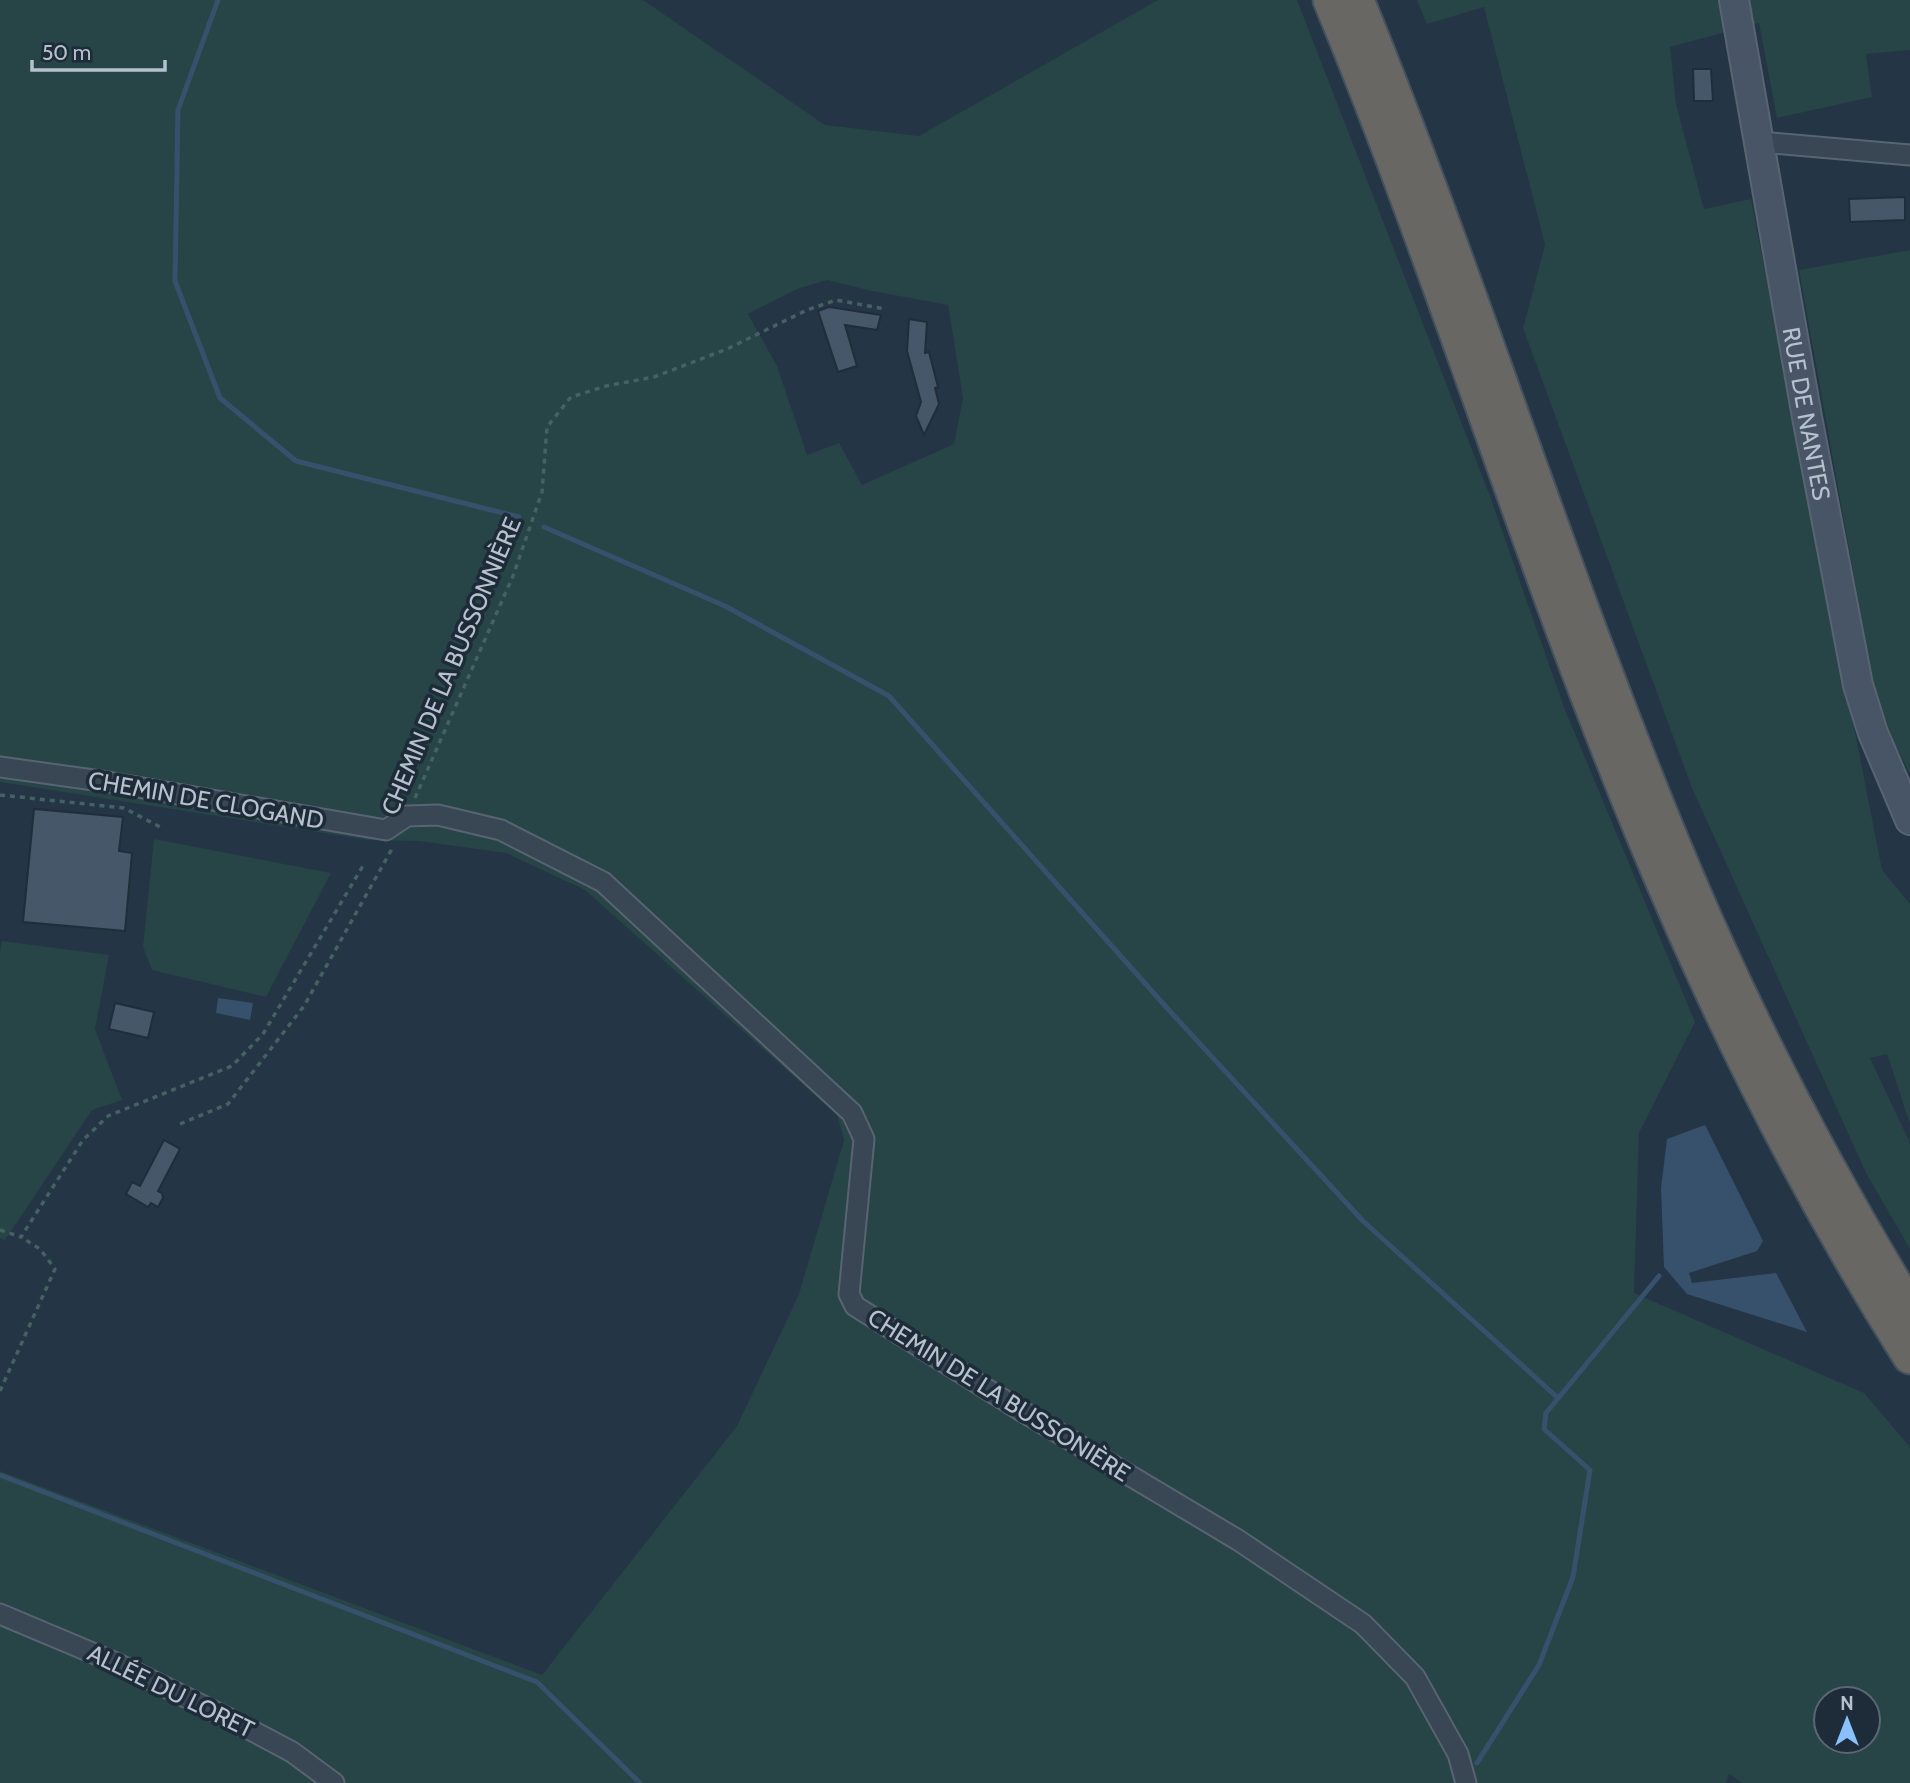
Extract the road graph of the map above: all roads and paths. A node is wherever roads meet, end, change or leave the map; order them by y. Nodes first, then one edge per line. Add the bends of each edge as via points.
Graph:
1 (1330, 0) edge
2 (1357, 0) edge
3 (1734, 0) edge
4 (1760, 142) junction
5 (1910, 155) edge
6 (885, 309) dead end
7 (0, 767) edge
8 (0, 795) edge
9 (407, 816) junction
10 (1910, 820) edge
11 (162, 828) dead end
12 (364, 864) dead end
13 (180, 1124) dead end
14 (0, 1230) edge
15 (21, 1237) junction
16 (1910, 1309) edge
17 (1910, 1357) edge
18 (0, 1391) edge
19 (0, 1614) edge
20 (334, 1783) edge
21 (1466, 1783) edge

1 - 17 highway via 1432,262 1574,658 1666,890 1782,1135
2 - 16 highway via 1467,286 1599,653 1688,878 1799,1112
3 - 4 main road, RUE DE NANTES
4 - 5 street
4 - 10 main road, RUE DE NANTES via 1858,684
6 - 9 path, CHEMIN DE LA BUSSONNIÈRE via 836,300 654,377 571,397 547,427 542,492 513,576
7 - 9 street, CHEMIN DE CLOGAND via 386,830
8 - 11 path via 124,808
9 - 13 path, CHEMIN DE LA BUSSONNIÈRE via 304,1006 228,1104
9 - 21 street, CHEMIN DE LA BUSSONIÈRE via 438,815 501,830 603,882 852,1112 864,1139 849,1294 855,1306 1238,1540 1363,1624 1415,1677 1458,1754
12 - 15 path via 263,1034 232,1066 108,1115 83,1140
14 - 15 path
15 - 18 path via 40,1250 55,1269
19 - 20 street, ALLÉE DU LORET via 114,1661 219,1714 292,1752

